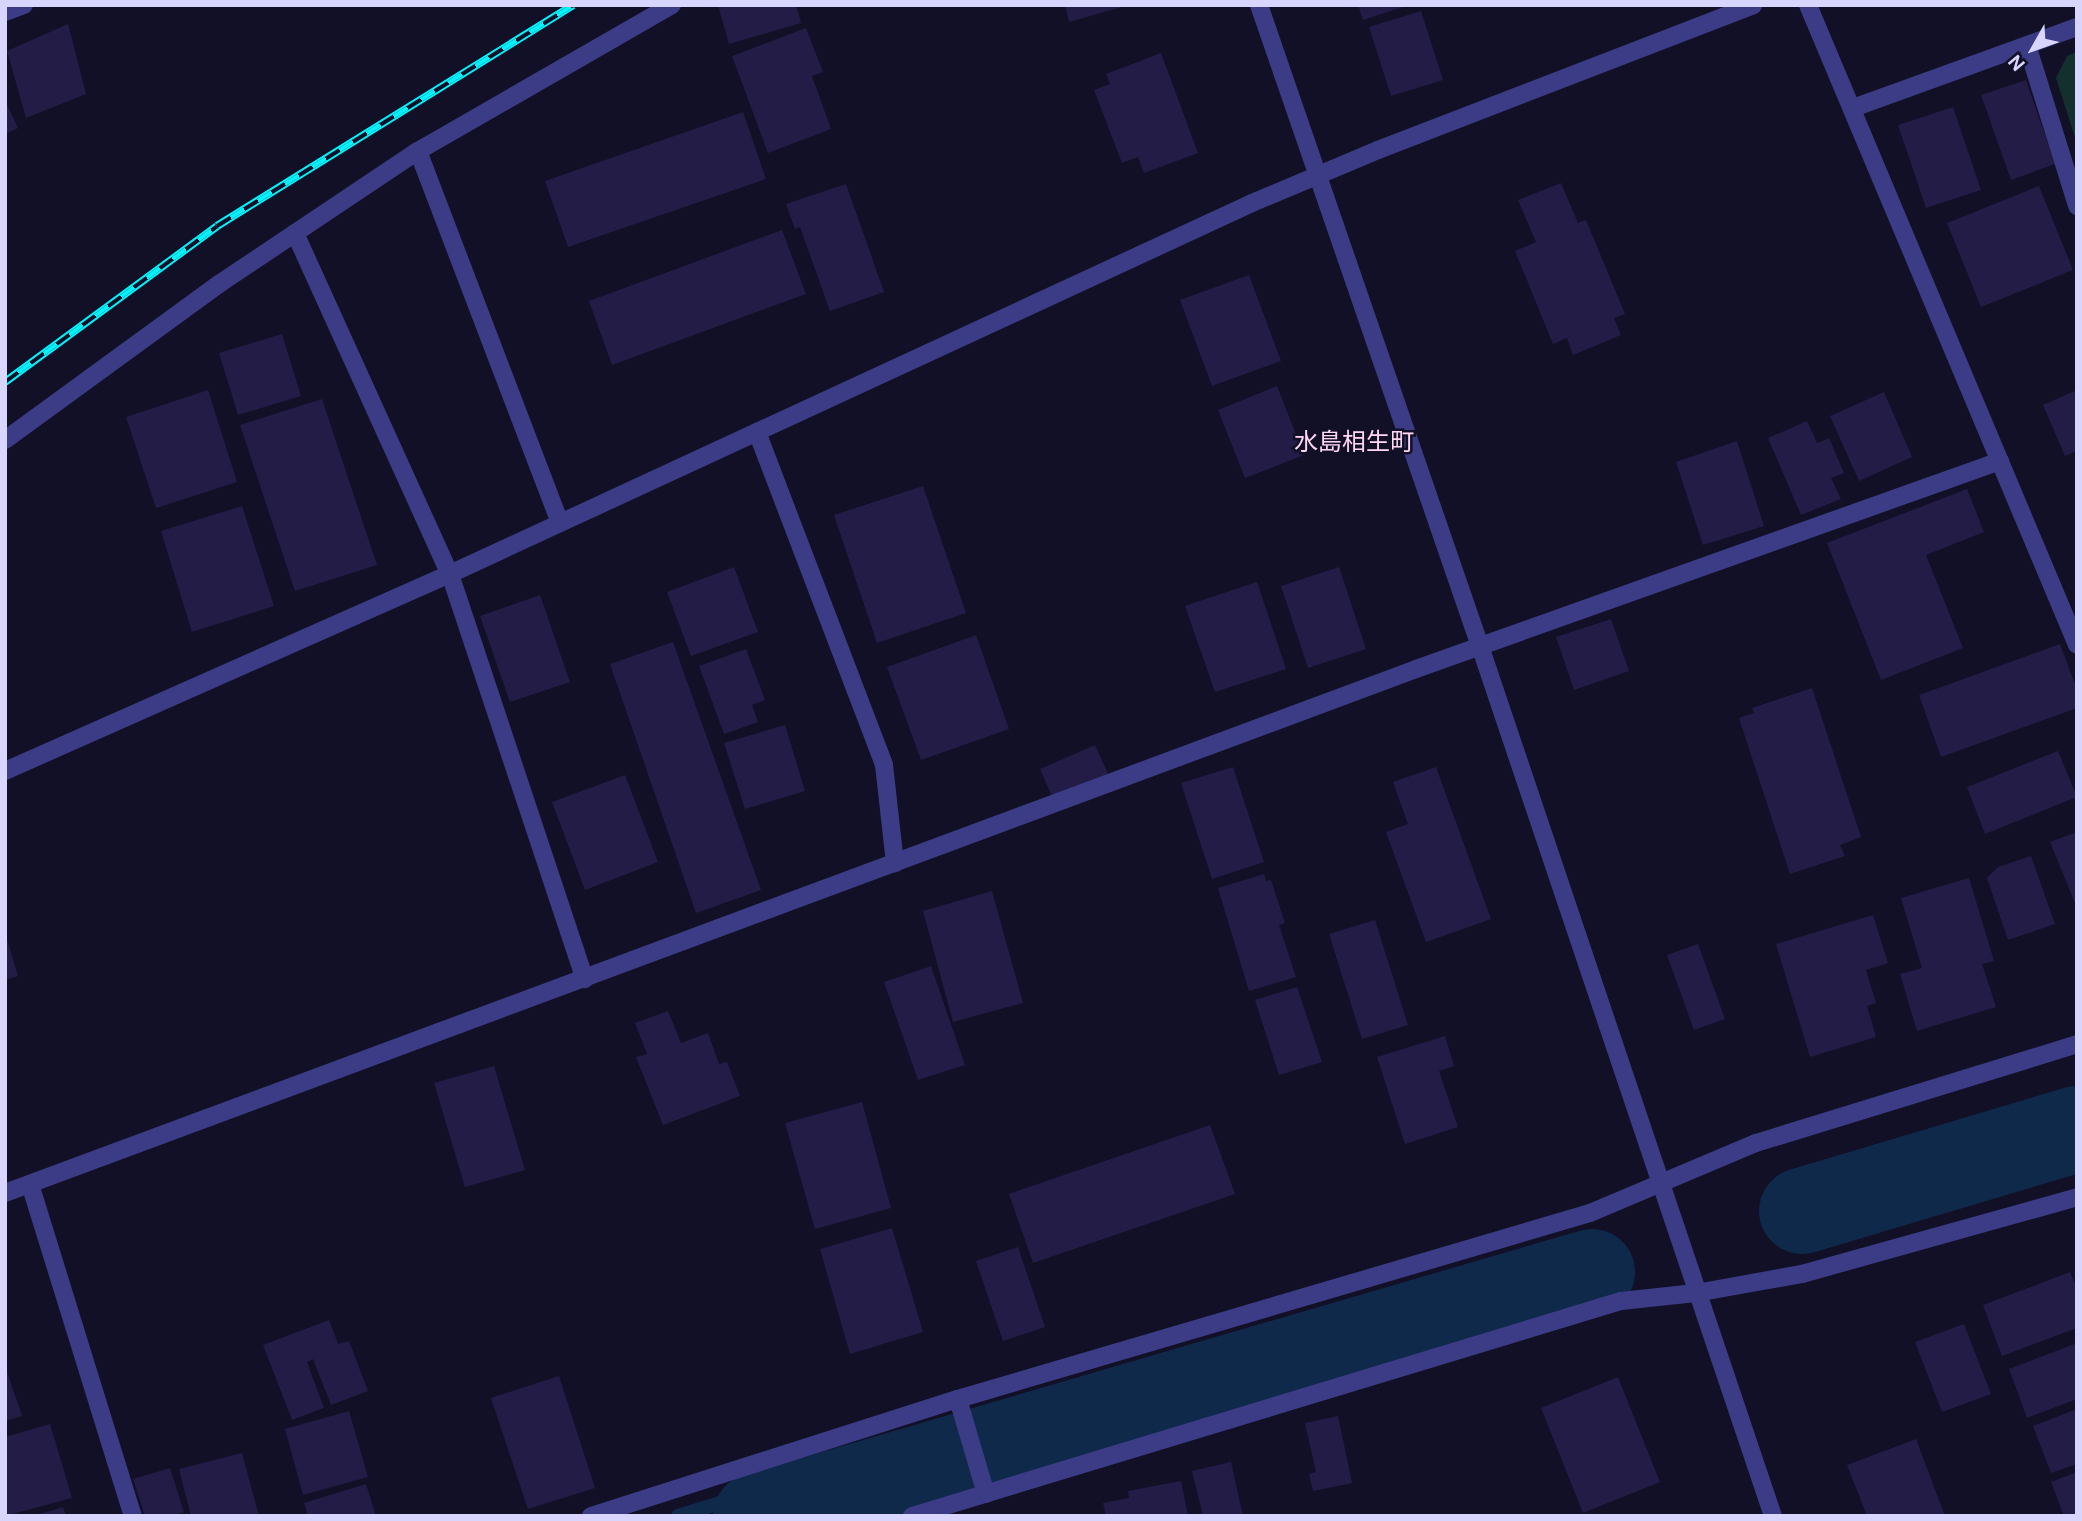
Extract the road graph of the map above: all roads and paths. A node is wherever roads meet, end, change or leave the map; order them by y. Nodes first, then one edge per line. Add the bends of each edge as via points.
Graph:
1 (24, 5) edge
2 (673, 5) edge
3 (1259, 5) edge
4 (1753, 5) edge
5 (1808, 5) edge
6 (5, 12) edge
7 (2077, 27) edge
8 (2028, 45) junction
9 (1853, 108) junction
10 (418, 151) junction
11 (1318, 174) junction
12 (2077, 206) edge
13 (295, 233) junction
14 (757, 432) junction
15 (5, 440) edge
16 (2000, 461) junction
17 (561, 522) junction
18 (450, 574) junction
19 (2077, 645) edge
20 (1480, 646) junction
21 (5, 771) edge
22 (895, 863) junction
23 (584, 979) junction
24 (2077, 1044) edge
25 (1661, 1183) junction
26 (30, 1184) junction
27 (5, 1193) edge
28 (2077, 1197) edge
29 (1696, 1293) junction
30 (961, 1407) junction
31 (986, 1494) junction
32 (133, 1516) edge
33 (591, 1516) edge
34 (912, 1516) edge
35 (1773, 1516) edge

1 - 6 street
2 - 10 street
3 - 11 street
4 - 11 street
5 - 9 street
7 - 8 street
8 - 9 street
8 - 12 street
9 - 16 street
10 - 13 street
10 - 17 street
11 - 14 street
11 - 20 street
13 - 15 street
13 - 18 street
14 - 17 street
14 - 22 street via 884,765
16 - 19 street
16 - 20 street
17 - 18 street
18 - 21 street
18 - 23 street
20 - 22 street
20 - 25 street
22 - 23 street
23 - 26 street
24 - 25 street via 1756,1143
25 - 29 street
25 - 30 street via 1590,1213
26 - 27 street
26 - 32 street
28 - 29 street via 1801,1274
29 - 31 street via 1621,1301
29 - 35 street
30 - 31 street
30 - 33 street
31 - 34 street

